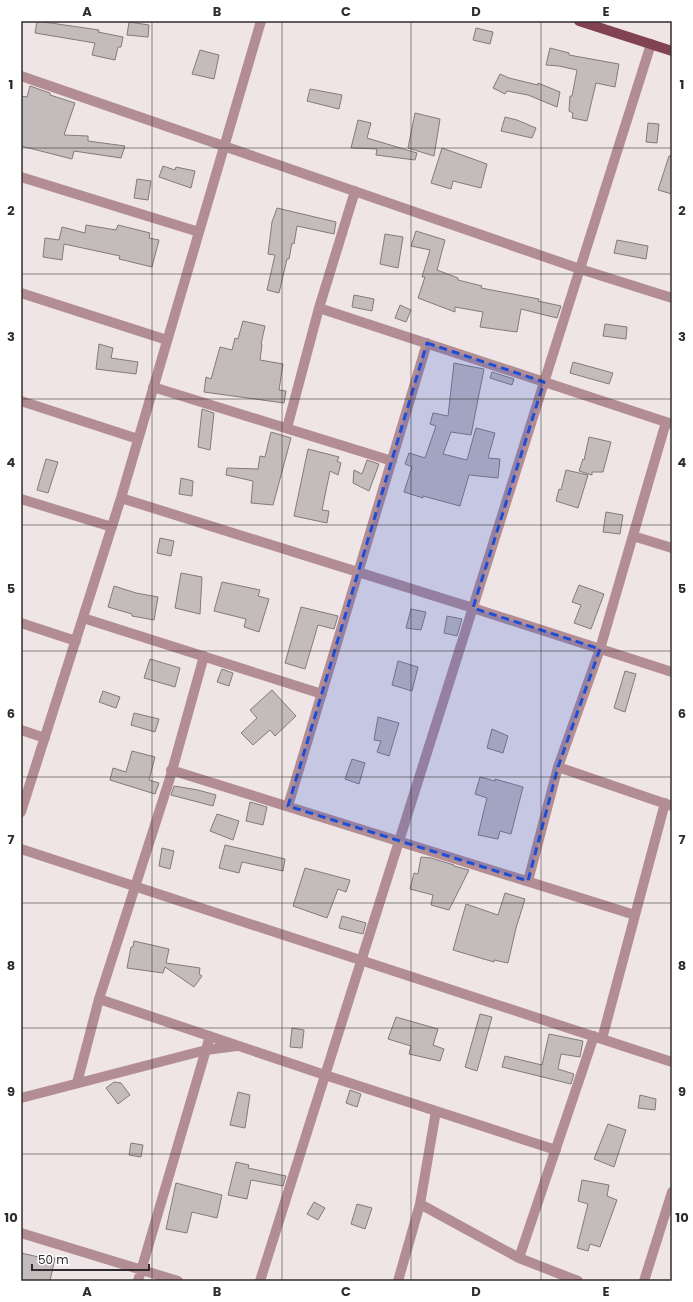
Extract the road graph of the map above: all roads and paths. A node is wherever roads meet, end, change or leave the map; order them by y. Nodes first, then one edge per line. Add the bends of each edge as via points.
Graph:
1 (261, 21) edge
2 (579, 21) edge
3 (651, 44) junction
4 (672, 51) edge
5 (21, 76) edge
6 (224, 146) junction
7 (21, 177) edge
8 (355, 191) junction
9 (199, 232) junction
10 (580, 269) junction
11 (21, 293) edge
12 (672, 298) edge
13 (319, 308) junction
14 (167, 340) junction
15 (427, 343) junction
16 (544, 382) junction
17 (153, 387) junction
18 (21, 401) edge
19 (669, 422) edge
20 (287, 428) junction
21 (138, 439) junction
22 (392, 460) junction
23 (121, 498) junction
24 (21, 499) edge
25 (112, 527) junction
26 (633, 536) junction
27 (672, 548) edge
28 (359, 572) junction
29 (472, 608) junction
30 (83, 618) junction
31 (21, 623) edge
32 (76, 641) junction
33 (600, 649) junction
34 (204, 656) junction
35 (672, 672) edge
36 (322, 694) junction
37 (21, 730) edge
38 (45, 738) junction
39 (558, 767) junction
40 (172, 770) junction
41 (668, 804) edge
42 (288, 806) junction
43 (21, 812) edge
44 (399, 841) junction
45 (21, 849) edge
46 (528, 881) junction
47 (135, 886) junction
48 (635, 915) junction
49 (361, 960) junction
50 (99, 999) junction
51 (210, 1036) junction
52 (598, 1038) junction
53 (239, 1046) junction
54 (206, 1050) junction
55 (672, 1062) edge
56 (325, 1075) junction
57 (77, 1084) junction
58 (21, 1098) edge
59 (436, 1111) junction
60 (556, 1150) junction
61 (672, 1192) edge
62 (420, 1204) junction
63 (21, 1233) edge
64 (520, 1258) junction
65 (142, 1270) junction
66 (138, 1281) edge
67 (178, 1281) edge
68 (260, 1281) edge
69 (398, 1281) edge
70 (578, 1281) edge
71 (644, 1281) edge

1 - 6 street
2 - 3 main road
3 - 4 main road
3 - 10 street
5 - 6 street
6 - 8 street
6 - 9 street
7 - 9 street
8 - 10 street
8 - 13 street
9 - 14 street
10 - 12 street
10 - 16 street
11 - 14 street
13 - 15 street
13 - 20 street
14 - 17 street
15 - 16 street
15 - 22 street
16 - 19 street
16 - 29 street
17 - 20 street
17 - 21 street
18 - 21 street
19 - 26 street
20 - 22 street
21 - 23 street
22 - 28 street
23 - 25 street
23 - 28 street
24 - 25 street
25 - 30 street
26 - 27 street
26 - 33 street
28 - 29 street
28 - 36 street
29 - 33 street
29 - 44 street
30 - 32 street
30 - 34 street
31 - 32 street
32 - 38 street
33 - 35 street
33 - 39 street
34 - 36 street
34 - 40 street
36 - 42 street
37 - 38 street
38 - 43 street
39 - 41 street
39 - 46 street
40 - 42 street
40 - 47 street
41 - 48 street
42 - 44 street
44 - 46 street
44 - 49 street
45 - 47 street
46 - 48 street
47 - 49 street
47 - 50 street
48 - 52 street
49 - 52 street
49 - 56 street
50 - 51 street
50 - 57 street
51 - 53 street
51 - 54 street
52 - 55 street
52 - 60 street
53 - 54 street
53 - 56 street
54 - 57 street
54 - 65 street
56 - 59 street
56 - 68 street
57 - 58 street
59 - 60 street
59 - 62 street
60 - 64 street
61 - 71 street
62 - 64 street
62 - 69 street
63 - 65 street
64 - 70 street
65 - 66 street
65 - 67 street

